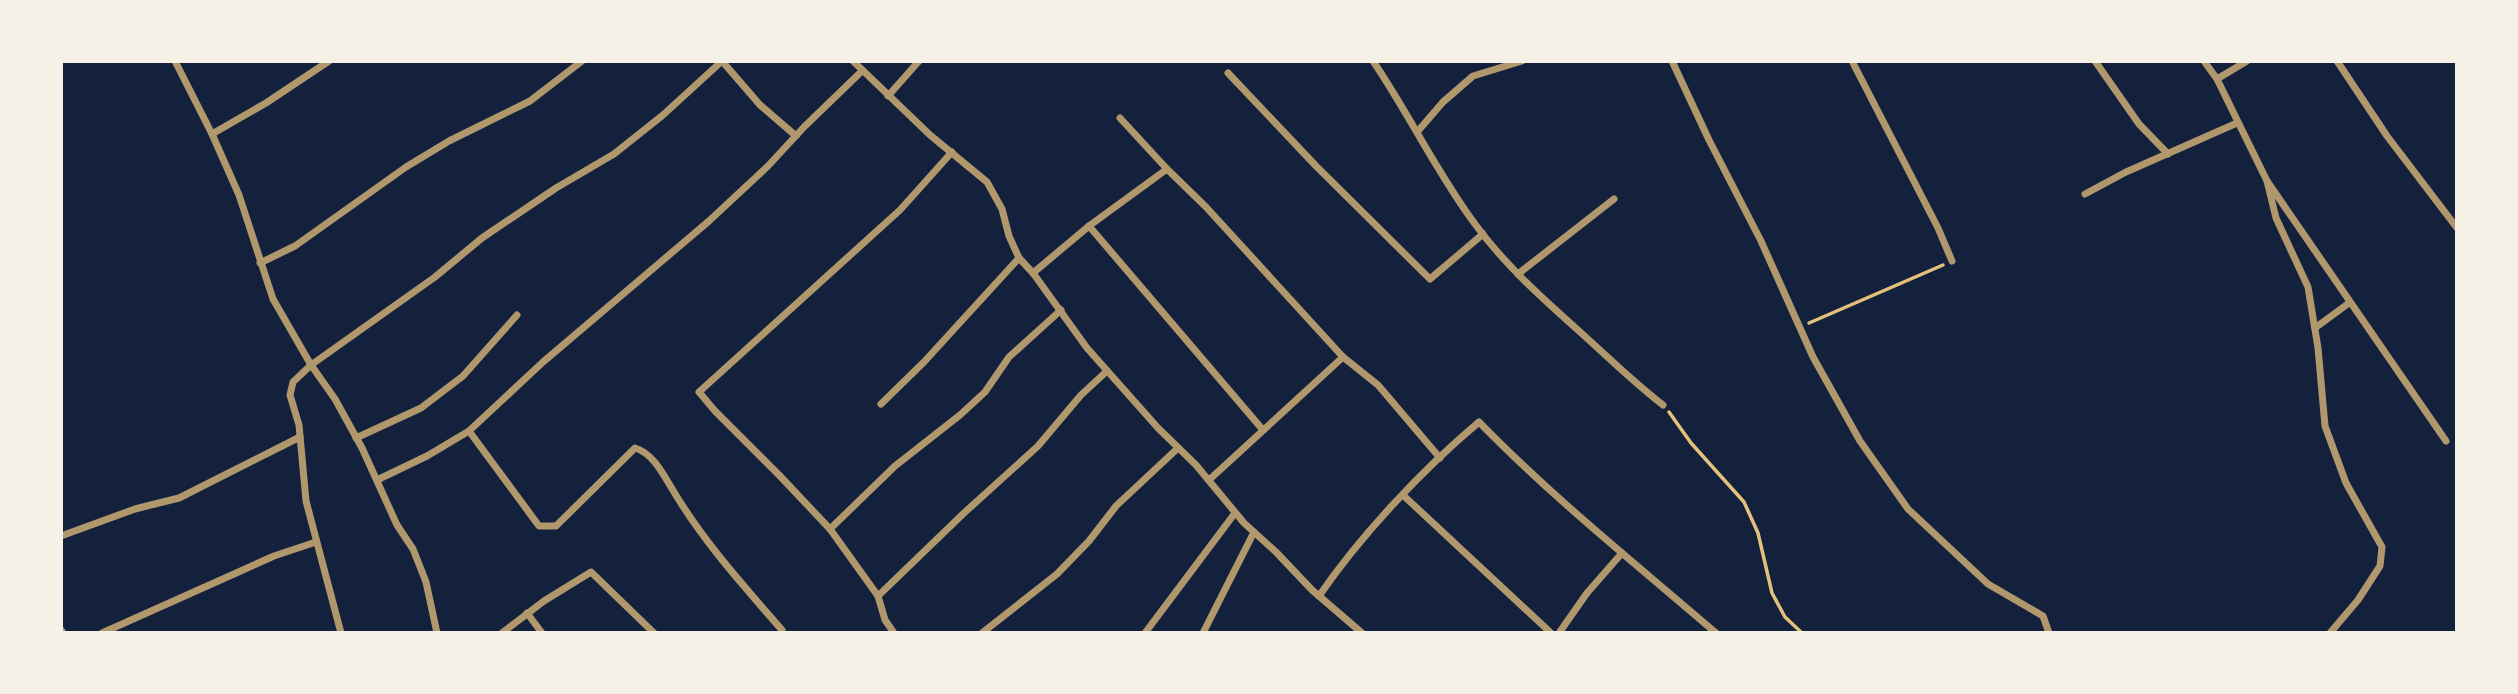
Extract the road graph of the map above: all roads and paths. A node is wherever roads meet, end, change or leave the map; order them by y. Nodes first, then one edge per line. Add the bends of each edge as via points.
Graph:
1 (175, 61) edge
2 (329, 61) edge
3 (582, 61) edge
4 (853, 61) edge
5 (919, 61) edge
6 (1373, 61) edge
7 (1672, 61) edge
8 (1852, 61) edge
9 (2095, 61) edge
10 (2204, 61) edge
11 (2247, 61) edge
12 (2337, 61) edge
13 (1516, 62) edge
14 (862, 71) junction
15 (1228, 73) dead end
16 (2217, 79) junction
17 (888, 96) junction
18 (1120, 118) dead end
19 (2237, 123) junction
20 (1418, 131) junction
21 (212, 134) junction
22 (796, 136) junction
23 (952, 152) junction
24 (2168, 154) junction
25 (1167, 169) junction
26 (2266, 180) junction
27 (2085, 194) dead end
28 (1614, 199) dead end
29 (1089, 226) junction
30 (2457, 228) edge
31 (1483, 234) junction
32 (1019, 258) junction
33 (1952, 261) joint
34 (260, 263) junction
35 (1033, 273) junction
36 (1518, 274) junction
37 (2348, 303) junction
38 (1061, 310) junction
39 (517, 315) dead end
40 (1799, 327) junction
41 (2315, 328) junction
42 (1343, 358) junction
43 (311, 365) junction
44 (1107, 371) junction
45 (881, 404) dead end
46 (1663, 405) joint
47 (469, 430) junction
48 (1263, 430) junction
49 (300, 436) junction
50 (356, 438) junction
51 (2446, 441) dead end
52 (1178, 448) junction
53 (1440, 458) junction
54 (377, 480) junction
55 (1209, 480) junction
56 (1404, 496) junction
57 (1236, 513) junction
58 (830, 529) junction
59 (1254, 532) junction
60 (61, 536) edge
61 (316, 542) junction
62 (1622, 553) junction
63 (878, 596) junction
64 (1319, 596) junction
65 (527, 613) junction
66 (782, 630) dead end
67 (1714, 632) edge
68 (102, 633) edge
69 (341, 633) edge
70 (437, 633) edge
71 (502, 633) edge
72 (542, 633) edge
73 (654, 633) edge
74 (894, 633) edge
75 (982, 633) edge
76 (1145, 633) edge
77 (1203, 633) edge
78 (1362, 633) edge
79 (1551, 633) edge
80 (1559, 633) edge
81 (1802, 633) edge
82 (2049, 633) edge
83 (2330, 633) edge

1 - 21 street
2 - 21 street
3 - 34 street via 530,101 449,141 295,246
4 - 14 street
5 - 17 street
6 - 20 street
7 - 40 street
8 - 33 street
9 - 24 street via 2139,124
10 - 16 street
11 - 16 street
12 - 30 street
13 - 20 street via 1473,76
14 - 17 street
14 - 22 street
15 - 31 street via 1430,279
16 - 19 street
17 - 23 street
18 - 25 street
19 - 24 street
19 - 26 street
20 - 31 street via 1442,177
21 - 34 street via 239,195
22 - 43 street via 760,105 722,61 614,154 482,238
22 - 47 street via 709,221
23 - 32 street via 987,182
23 - 58 street via 900,211 699,392
24 - 27 street
25 - 29 street
25 - 42 street
26 - 37 street
26 - 41 street via 2276,218 2308,287
28 - 36 street
29 - 35 street
29 - 48 street
31 - 36 street
32 - 35 street
32 - 45 street
33 - 40 path
34 - 43 street via 273,299
35 - 38 street
36 - 46 street via 1625,376
37 - 41 street
37 - 51 street
38 - 44 street
38 - 58 street via 1009,357 985,393 895,466
39 - 50 street via 463,376 421,408
40 - 82 street via 1860,441 1908,509 1988,584 2043,616
41 - 83 street via 2325,426 2346,483 2382,547 2380,566
42 - 48 street
42 - 53 street via 1378,385
43 - 49 street via 293,382 290,396
43 - 50 street
44 - 52 street
44 - 63 street via 1038,446
46 - 81 path via 1744,502 1758,533 1772,593 1785,617
47 - 54 street
47 - 66 street via 539,526 556,526 635,448 645,451 690,519
48 - 55 street
49 - 60 street via 179,498
49 - 61 street via 306,501
50 - 54 street
52 - 55 street
52 - 75 street via 1116,506 1057,574
53 - 56 street
53 - 62 street via 1479,422
54 - 70 street via 426,582
55 - 57 street
56 - 64 street via 1339,567
56 - 79 street
57 - 59 street
57 - 76 street
58 - 63 street
59 - 64 street
59 - 77 street
61 - 68 street via 274,556
61 - 69 street
62 - 67 street
62 - 80 street
63 - 74 street
64 - 78 street
65 - 71 street
65 - 72 street
65 - 73 street via 590,572

